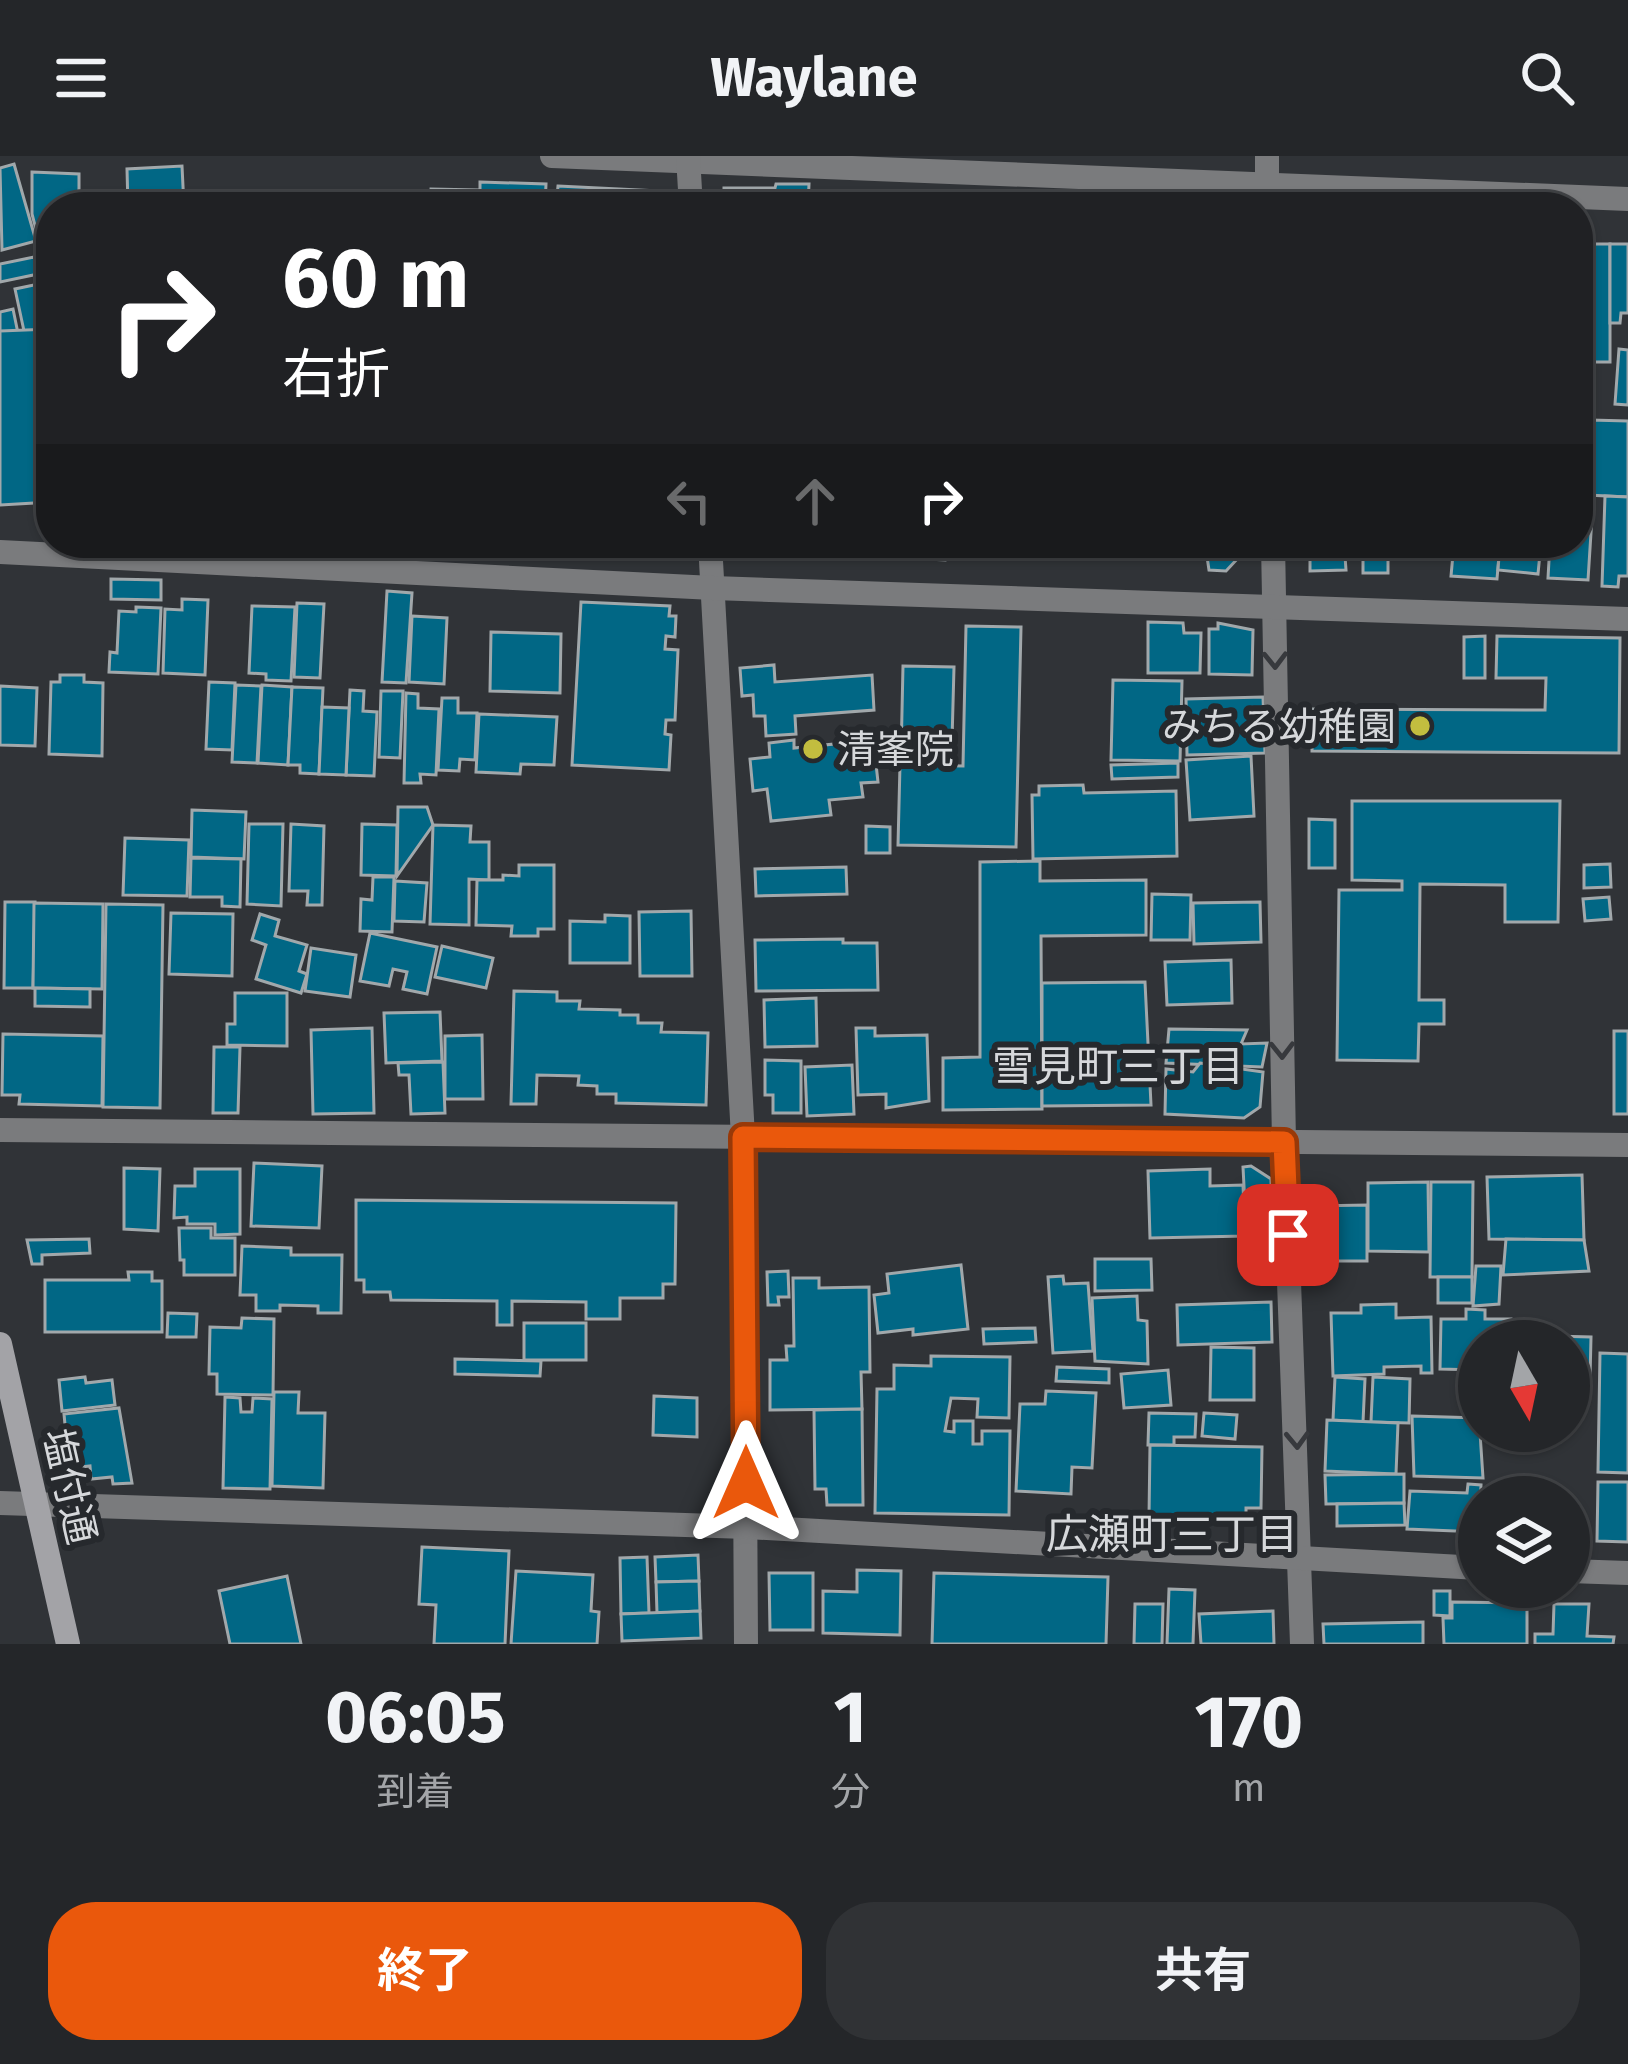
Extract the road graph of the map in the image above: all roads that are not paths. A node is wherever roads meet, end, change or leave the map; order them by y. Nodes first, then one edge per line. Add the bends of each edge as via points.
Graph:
1 (551, 156) edge
2 (1267, 156) edge
3 (688, 160) edge
4 (690, 192) edge
5 (1203, 192) edge
6 (1267, 192) edge
7 (1593, 199) edge
8 (1628, 199) edge
9 (0, 552) edge
10 (36, 554) edge
11 (119, 558) edge
12 (711, 558) edge
13 (1273, 558) edge
14 (713, 588) junction
15 (1274, 604) junction
16 (1628, 619) edge
17 (0, 1130) edge
18 (743, 1137) junction
19 (1284, 1142) junction
20 (1628, 1144) edge
21 (0, 1344) edge
22 (0, 1503) edge
23 (37, 1504) junction
24 (746, 1526) junction
25 (1302, 1560) junction
26 (1458, 1567) edge
27 (1590, 1572) edge
28 (1628, 1574) edge
29 (68, 1644) edge
30 (746, 1644) edge
31 (1302, 1644) edge

1 - 3 street
2 - 6 street
3 - 4 street
3 - 5 street
7 - 8 street
9 - 10 street
11 - 14 street
12 - 14 street
13 - 15 street
14 - 15 street
14 - 18 street
15 - 16 street
15 -> 19 street
17 - 18 street
18 - 19 street
18 - 24 street
19 - 20 street
19 -> 25 street
21 - 23 street, 塩付通
22 - 23 street
23 - 24 street
23 - 29 street, 塩付通
24 - 25 street
24 - 30 street
25 - 26 street
25 - 31 street
27 - 28 street

